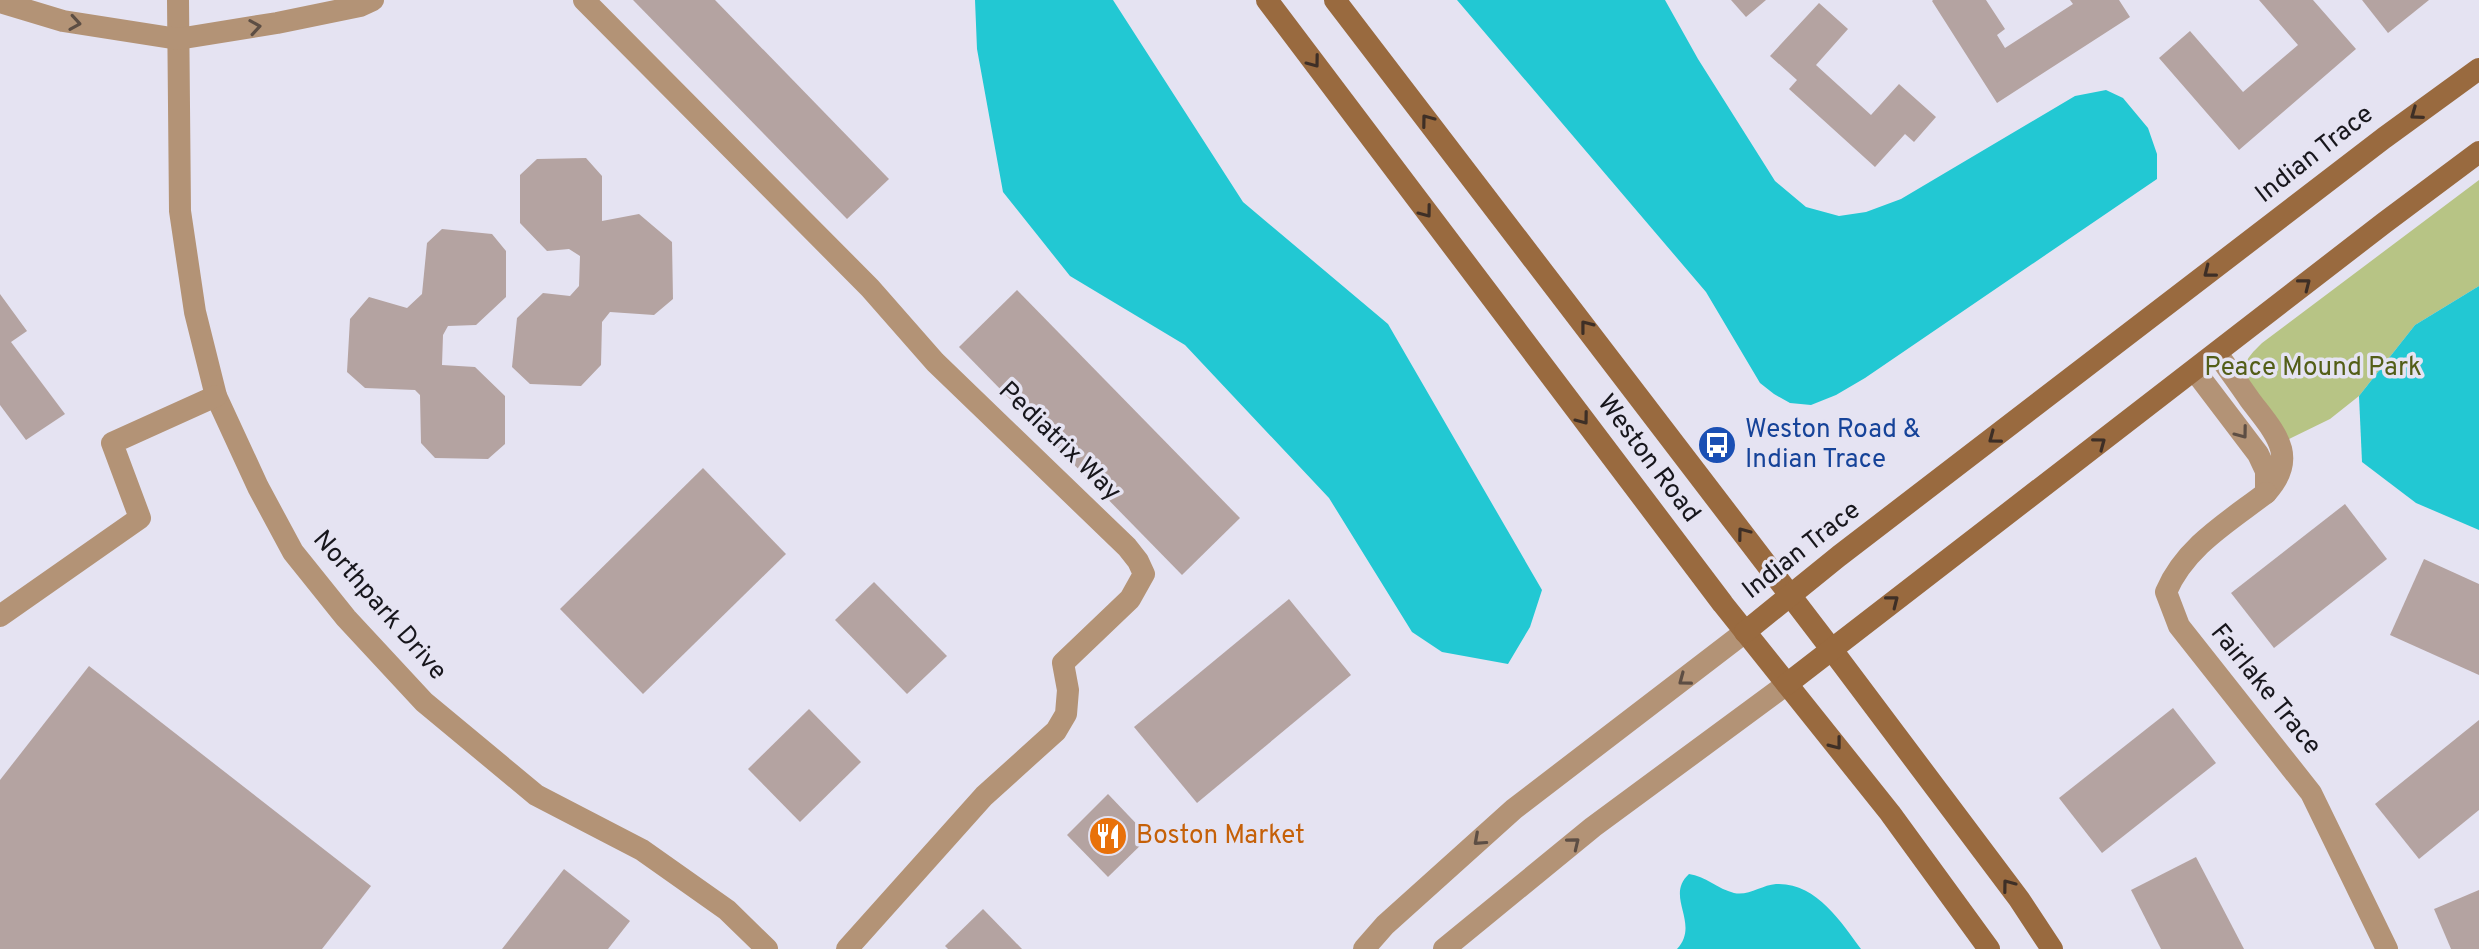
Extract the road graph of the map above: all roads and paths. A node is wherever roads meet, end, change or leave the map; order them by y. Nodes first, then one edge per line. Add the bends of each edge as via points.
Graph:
1 (178, 0) edge
2 (373, 0) edge
3 (584, 0) edge
4 (1267, 0) edge
5 (1335, 0) edge
6 (0, 2) edge
7 (178, 39) junction
8 (2479, 69) edge
9 (2479, 152) edge
10 (2217, 353) junction
11 (2195, 371) junction
12 (216, 396) junction
13 (2266, 493) junction
14 (1790, 595) junction
15 (0, 616) edge
16 (1745, 632) junction
17 (1832, 650) junction
18 (1787, 684) junction
19 (767, 949) edge
20 (847, 949) edge
21 (1364, 949) edge
22 (1444, 949) edge
23 (1989, 949) edge
24 (2052, 949) edge
25 (2387, 949) edge

1 - 7 street, Northpark Drive
7 -> 2 street
3 - 20 street, Pediatrix Way via 870,288 935,362 1127,547 1144,574 1130,599 1063,663 1066,714 1056,731 984,796
4 -> 16 main road, Weston Road
14 -> 5 main road, Weston Road
6 -> 7 street via 63,21
7 - 12 street, Northpark Drive via 180,211 195,312
8 -> 14 main road, Indian Trace
10 -> 9 main road
10 - 11 main road
10 - 13 street, Fairlake Trace via 2281,443 2282,465
11 -> 13 street via 2258,454 2266,471
17 -> 11 main road
12 - 15 street via 112,443 140,518
12 - 19 street, Northpark Drive via 293,552 424,702 536,795 642,850 727,910
13 - 25 street, Fairlake Trace via 2196,547 2166,592 2179,626 2311,793
14 - 16 main road, Indian Trace
14 - 17 main road, Weston Road
16 - 18 main road, Weston Road
16 -> 21 street, Indian Trace via 1514,809
17 - 18 main road
24 -> 17 main road, Weston Road
22 -> 18 street via 1593,827
18 -> 23 main road, Weston Road

